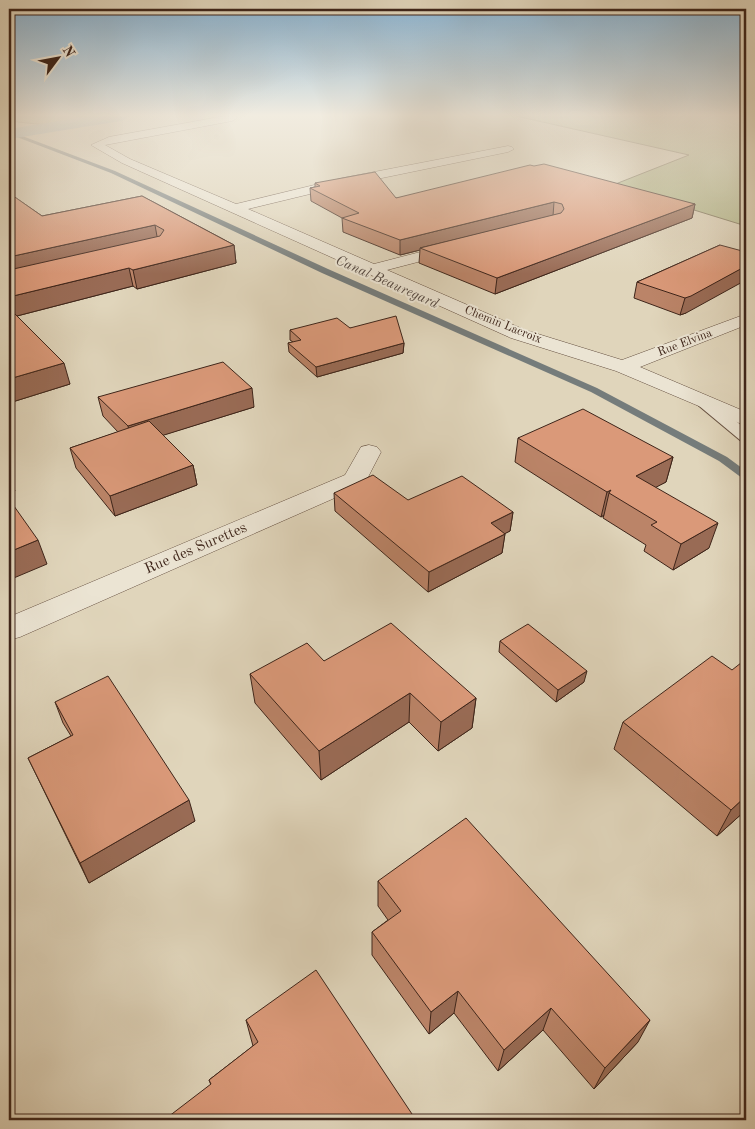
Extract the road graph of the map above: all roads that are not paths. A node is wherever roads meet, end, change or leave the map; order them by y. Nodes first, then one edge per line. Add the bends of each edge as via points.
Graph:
1 (144, 169) edge
2 (410, 169) edge
3 (235, 208) junction
4 (467, 245) edge
5 (372, 269) junction
6 (746, 319) edge
7 (624, 367) junction
8 (703, 402) junction
9 (746, 420) edge
10 (746, 437) edge
11 (369, 452) dead end
12 (9, 629) edge

1 - 3 street, Chemin Lacroix
2 - 3 street
3 - 5 street, Chemin Lacroix
4 - 5 street
5 - 7 street, Chemin Lacroix via 518,334
6 - 7 street, Rue Elvina
7 - 8 street, Chemin Lacroix
8 - 9 street, Chemin Lacroix
8 - 10 lane
11 - 12 street, Rue des Surettes via 355,480

